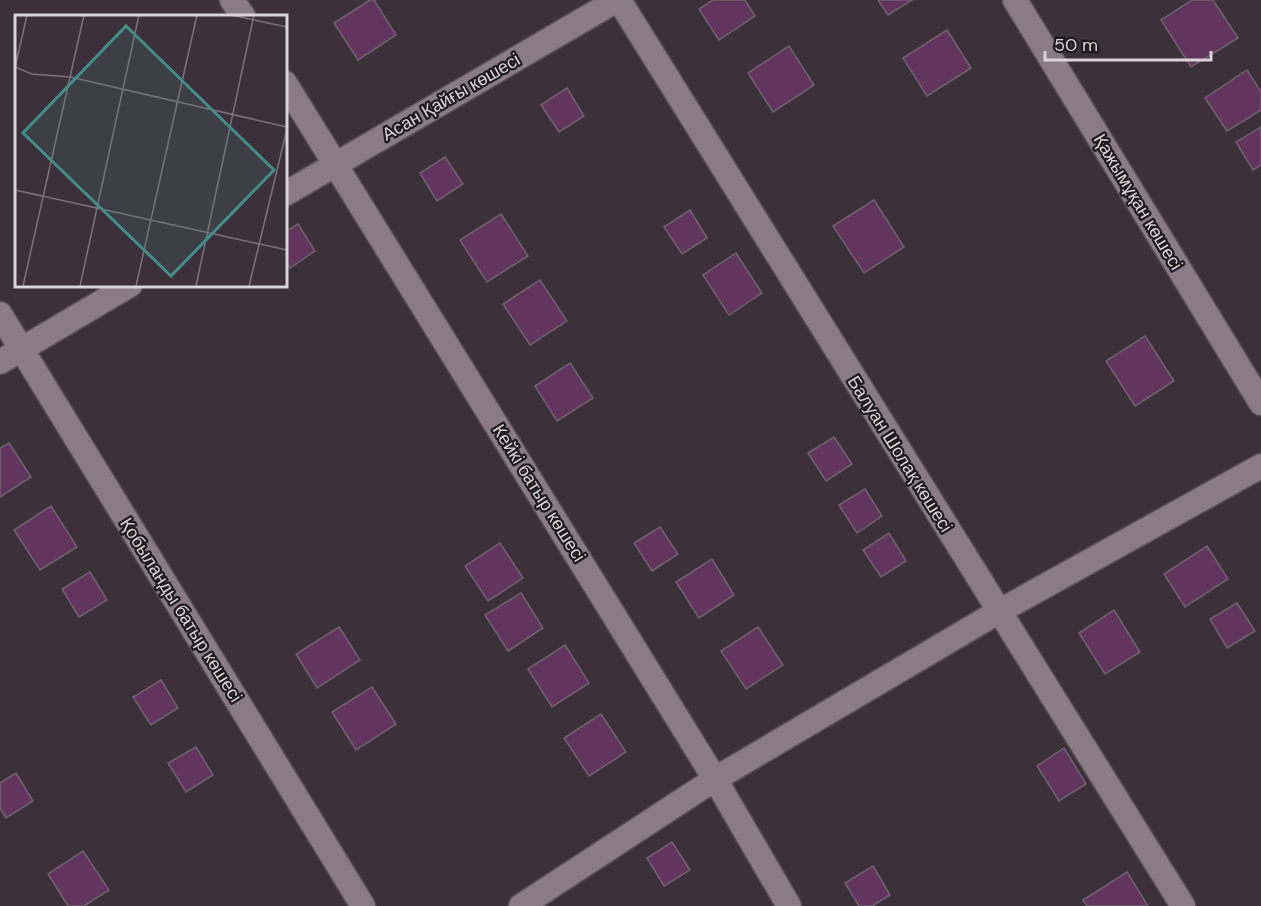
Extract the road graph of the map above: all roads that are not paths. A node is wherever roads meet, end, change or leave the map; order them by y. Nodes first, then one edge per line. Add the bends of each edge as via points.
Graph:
1 (232, 0) edge
2 (618, 0) edge
3 (1015, 0) edge
4 (242, 15) edge
5 (286, 85) edge
6 (337, 164) junction
7 (286, 193) edge
8 (128, 286) edge
9 (0, 314) edge
10 (21, 349) junction
11 (0, 362) edge
12 (1261, 403) edge
13 (1261, 466) edge
14 (998, 612) junction
15 (715, 779) junction
16 (363, 906) edge
17 (521, 906) edge
18 (789, 906) edge
19 (1183, 906) edge

1 - 4 street
2 - 6 street, Асан Қайғы көшесі
2 - 14 street, Балуан Шолақ көшесі
3 - 12 street, Қажымұқан көшесі
5 - 6 street, Кейкі батыр көшесі
6 - 7 street, Асан Қайғы көшесі
6 - 15 street, Кейкі батыр көшесі
8 - 10 street
9 - 10 street, Қобыланды батыр көшесі
10 - 11 street
10 - 16 street, Қобыланды батыр көшесі
13 - 14 street
14 - 15 street
14 - 19 street, Балуан Шолақ көшесі
15 - 17 street
15 - 18 street, Кейкі батыр көшесі

